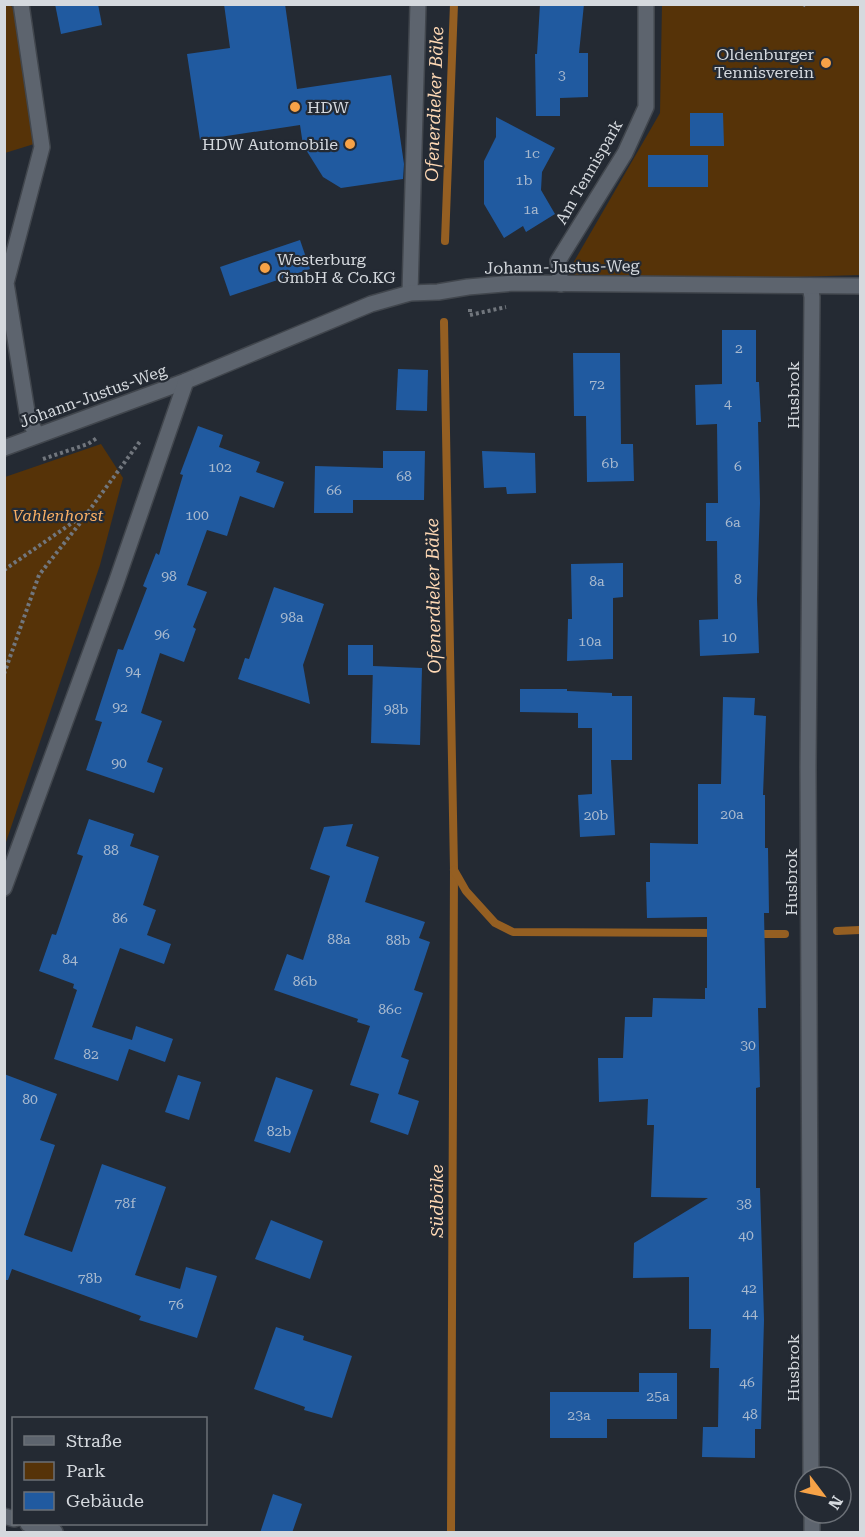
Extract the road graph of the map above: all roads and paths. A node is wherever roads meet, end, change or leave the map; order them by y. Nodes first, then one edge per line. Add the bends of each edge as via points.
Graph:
1 (21, 4) edge
2 (418, 4) edge
3 (646, 4) edge
4 (803, 4) edge
5 (808, 4) edge
6 (561, 284) junction
7 (810, 286) junction
8 (861, 286) edge
9 (410, 293) junction
10 (186, 381) junction
11 (37, 435) junction
12 (144, 437) dead end
13 (4, 448) edge
14 (88, 512) junction
15 (4, 570) edge
16 (4, 674) edge
17 (4, 888) edge
18 (811, 1465) edge
19 (31, 1525) edge
20 (55, 1533) edge

1 - 11 street via 42,147 6,282 28,418
2 - 9 street
3 - 6 street, Am Tennispark via 646,107 625,153 558,261
4 - 5 path
6 - 7 street, Johann-Justus-Weg
6 - 9 street, Johann-Justus-Weg via 514,283
7 - 8 street, Johann-Justus-Weg
7 - 18 street, Husbrok
9 - 10 street, Johann-Justus-Weg via 371,304
10 - 11 street, Johann-Justus-Weg
10 - 17 street
11 - 13 street, Johann-Justus-Weg
12 - 14 path
14 - 15 path
14 - 16 path via 39,575
19 - 20 street

